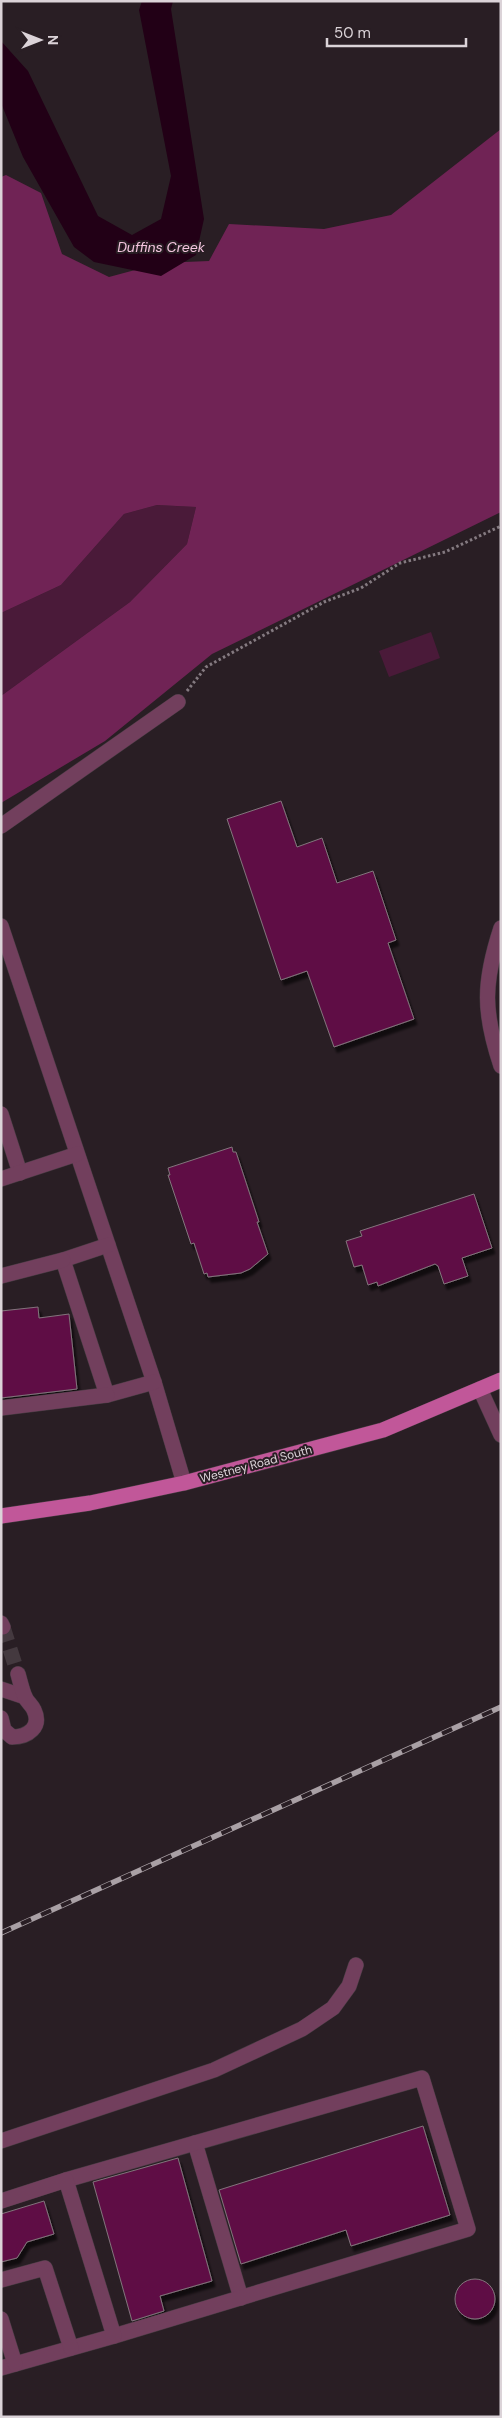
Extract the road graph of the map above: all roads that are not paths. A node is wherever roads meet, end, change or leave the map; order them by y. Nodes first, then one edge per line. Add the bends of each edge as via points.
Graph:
1 (178, 702) road end
2 (1, 826) edge
3 (1, 926) edge
4 (501, 928) edge
5 (495, 967) edge
6 (501, 1066) edge
7 (1, 1114) edge
8 (77, 1154) junction
9 (20, 1173) junction
10 (1, 1179) edge
11 (108, 1245) junction
12 (63, 1260) junction
13 (1, 1276) edge
14 (501, 1380) edge
15 (154, 1382) junction
16 (480, 1389) junction
17 (107, 1395) junction
18 (1, 1408) edge
19 (501, 1435) edge
20 (184, 1483) junction
21 (1, 1516) edge
22 (18, 1674) tunnel mouth
23 (1, 1689) edge
24 (25, 1698) junction
25 (1, 1718) edge
26 (356, 1965) dead end
27 (1, 2141) edge
28 (195, 2143) junction
29 (66, 2180) junction
30 (1, 2201) edge
31 (1, 2280) edge
32 (241, 2298) junction
33 (1, 2319) edge
34 (114, 2336) junction
35 (71, 2348) junction
36 (8, 2366) edge

1 - 2 street
3 - 8 street
4 - 5 street
5 - 6 street via 487,1013
7 - 9 street
8 - 9 street
8 - 11 street
9 - 10 street
11 - 12 street
11 - 15 street
12 - 13 street
12 - 17 street
14 - 16 main road, Westney Road South
15 - 17 street
15 - 20 street
16 - 19 street
16 - 20 main road, Westney Road South via 382,1430
17 - 18 street
20 - 21 main road, Westney Road South via 90,1503
22 - 24 street
23 - 24 street
24 - 25 street via 34,1710 36,1724 31,1733 12,1737 4,1730
26 - 27 street via 349,1986 333,2008 302,2029 214,2070
28 - 29 street
28 - 32 street
28 - 32 street via 422,2078 468,2229
29 - 30 street
29 - 34 street
31 - 35 street via 46,2268
32 - 34 street
33 - 36 street
34 - 35 street
35 - 36 street

